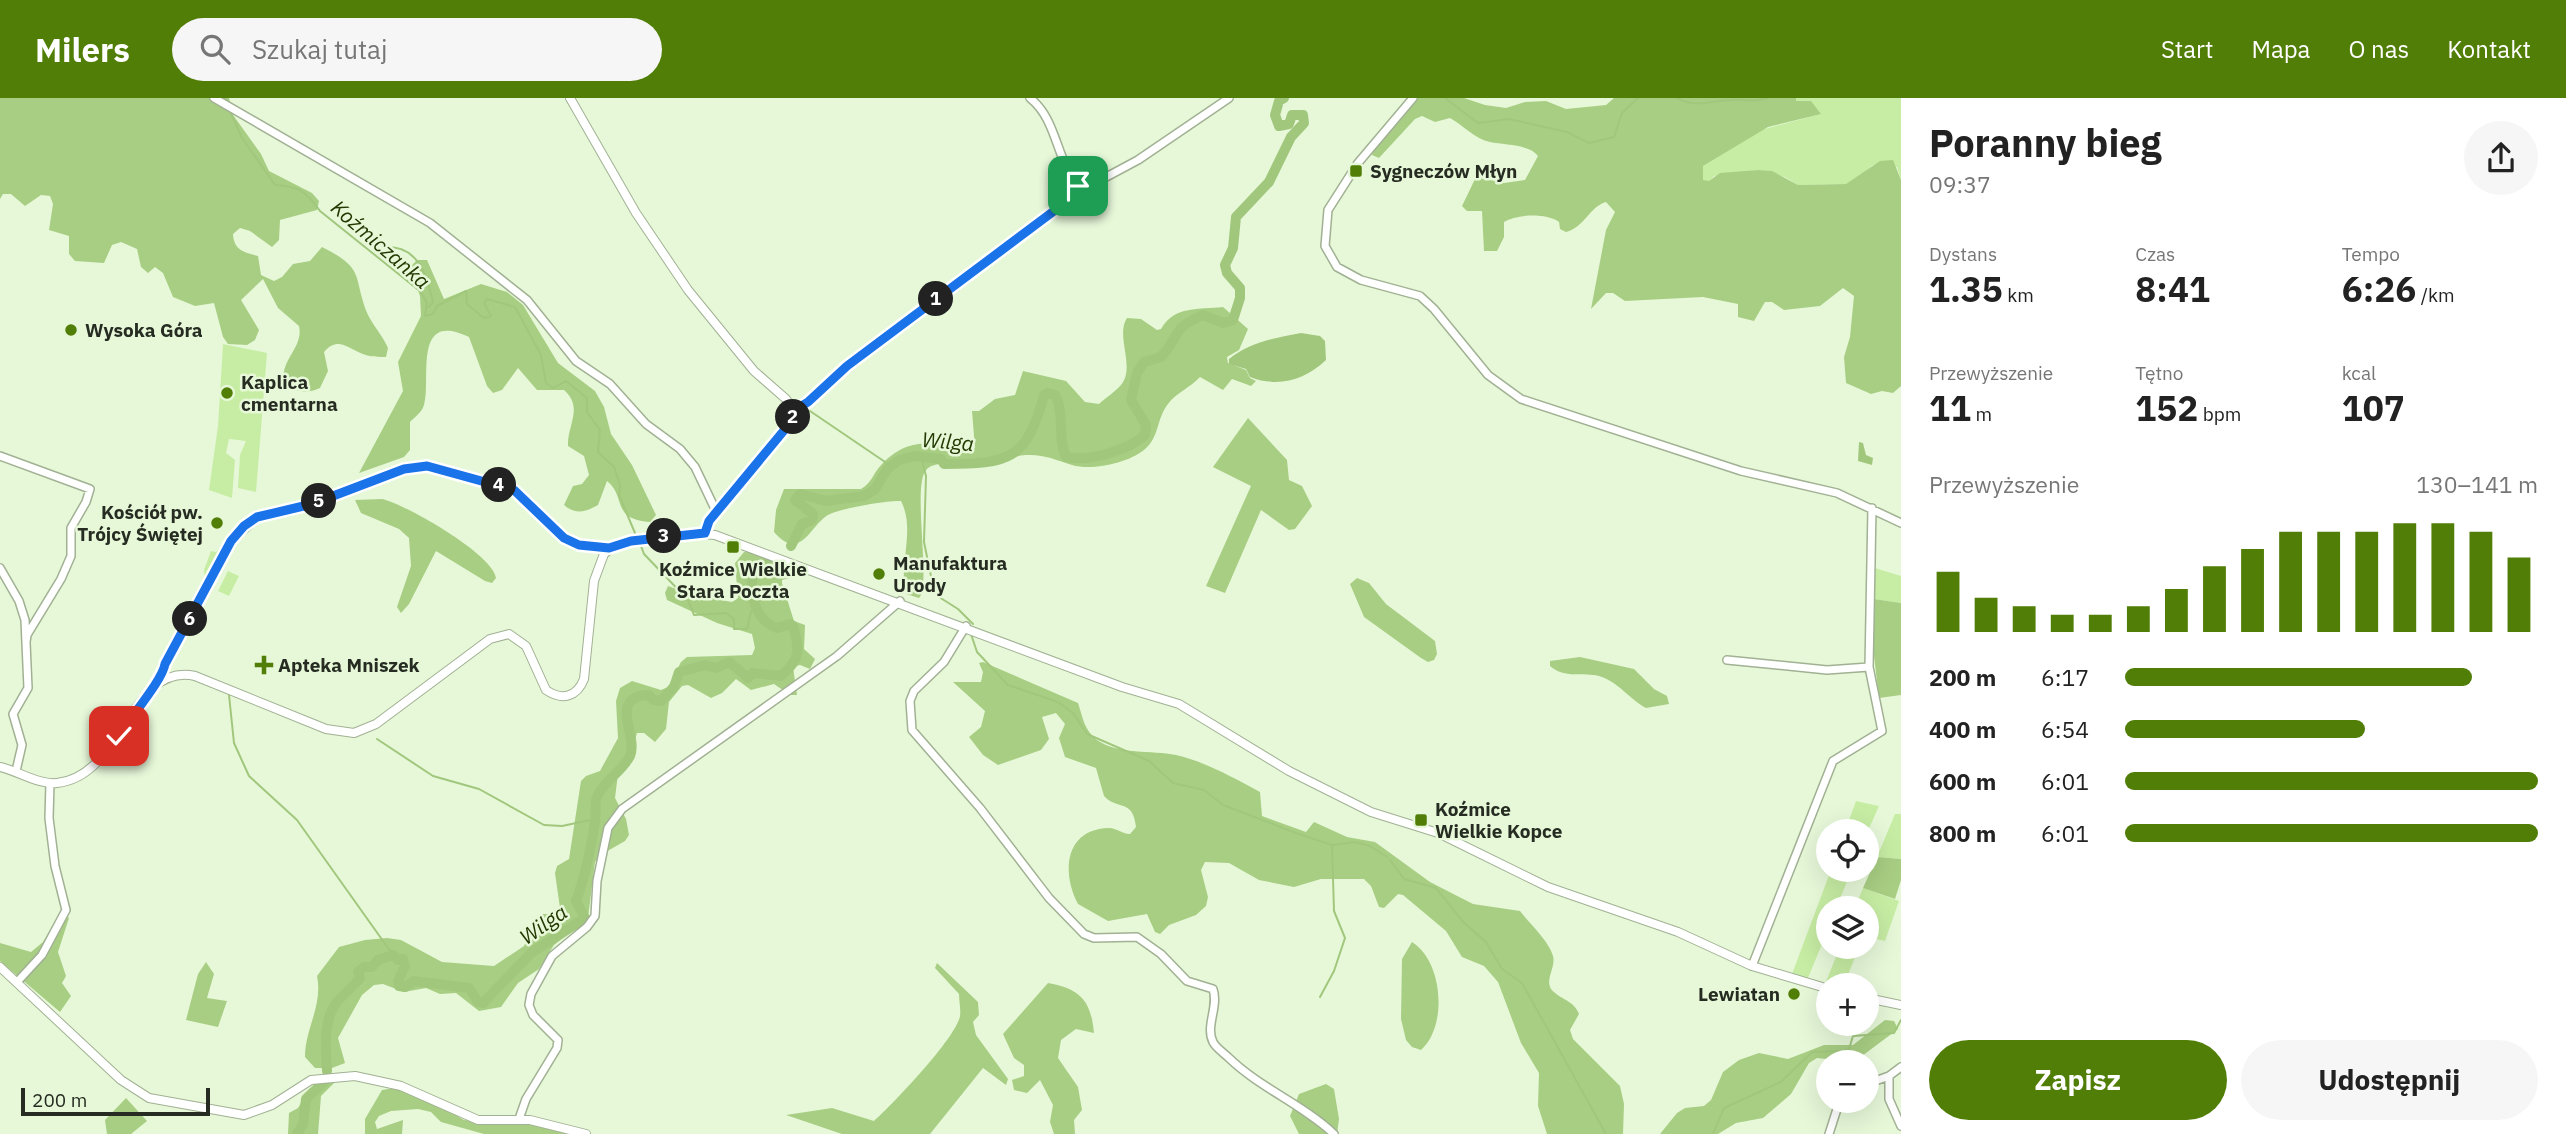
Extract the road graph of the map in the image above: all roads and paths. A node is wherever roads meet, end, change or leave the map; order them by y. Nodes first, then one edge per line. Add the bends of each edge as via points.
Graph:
1 (214, 98) edge
2 (570, 98) edge
3 (1030, 98) edge
4 (1229, 98) edge
5 (1412, 98) edge
6 (1082, 190) junction
7 (793, 411) junction
8 (0, 456) edge
9 (1872, 508) junction
10 (716, 511) junction
11 (1901, 523) edge
12 (705, 533) junction
13 (609, 548) junction
14 (0, 568) edge
15 (900, 601) junction
16 (966, 626) junction
17 (26, 642) junction
18 (1727, 660) dead end
19 (1869, 667) junction
20 (162, 679) junction
21 (0, 766) edge
22 (16, 771) junction
23 (50, 783) junction
24 (1752, 966) junction
25 (0, 967) edge
26 (18, 981) junction
27 (1816, 985) edge
28 (1879, 1000) edge
29 (1901, 1004) edge
30 (1901, 1067) edge
31 (1889, 1076) junction
32 (1879, 1080) edge
33 (1836, 1113) edge
34 (519, 1119) junction
35 (1901, 1126) edge
36 (586, 1134) edge
37 (1334, 1134) edge
38 (1829, 1134) edge

1 - 10 street via 430,223 527,300 576,361 610,384 646,424 680,449 695,467
2 - 7 street via 636,213 688,290
3 - 6 street via 1045,114 1062,162
4 - 6 street via 1138,160
5 - 9 street via 1358,163 1325,217 1325,246 1337,267 1351,276 1420,296 1488,376 1521,399 1721,465 1838,493
6 - 7 street
7 - 10 street via 791,422
8 - 17 street via 90,489 71,528 71,556
9 - 11 street
9 - 19 street
10 - 12 street
12 - 13 street via 631,541
12 - 15 street
13 - 20 street via 579,545 564,538 514,490 427,466 404,469 312,504 257,517 244,526 231,541 165,664
13 - 20 street via 596,570 584,679 570,696 546,690 526,646 509,634 490,639 376,724 354,733 326,729 195,676 176,674
14 - 17 street via 19,601
15 - 16 street
15 - 34 street via 837,656 622,809 608,828 595,916 552,956 531,994 533,1015 558,1040
16 - 24 street via 1122,687 1179,704 1273,762 1361,808 1438,833 1531,881 1678,933
16 - 37 street via 944,662 914,691 912,730 1076,926 1094,938 1137,937 1187,981 1213,989 1217,1004 1213,1043 1267,1090
17 - 22 street via 28,688 13,714 22,745
18 - 19 street via 1827,670
19 - 24 street via 1882,731 1833,761
20 - 23 street via 102,757 76,776
21 - 22 street
22 - 23 street
23 - 26 street via 55,866 66,910 42,955
24 - 27 street
25 - 26 street
26 - 34 street via 110,1070 149,1098 244,1115 272,1105 311,1080 365,1077 401,1086 478,1120
28 - 29 street
30 - 31 street
31 - 32 street
31 - 35 street via 1889,1099
33 - 38 street
34 - 36 street

